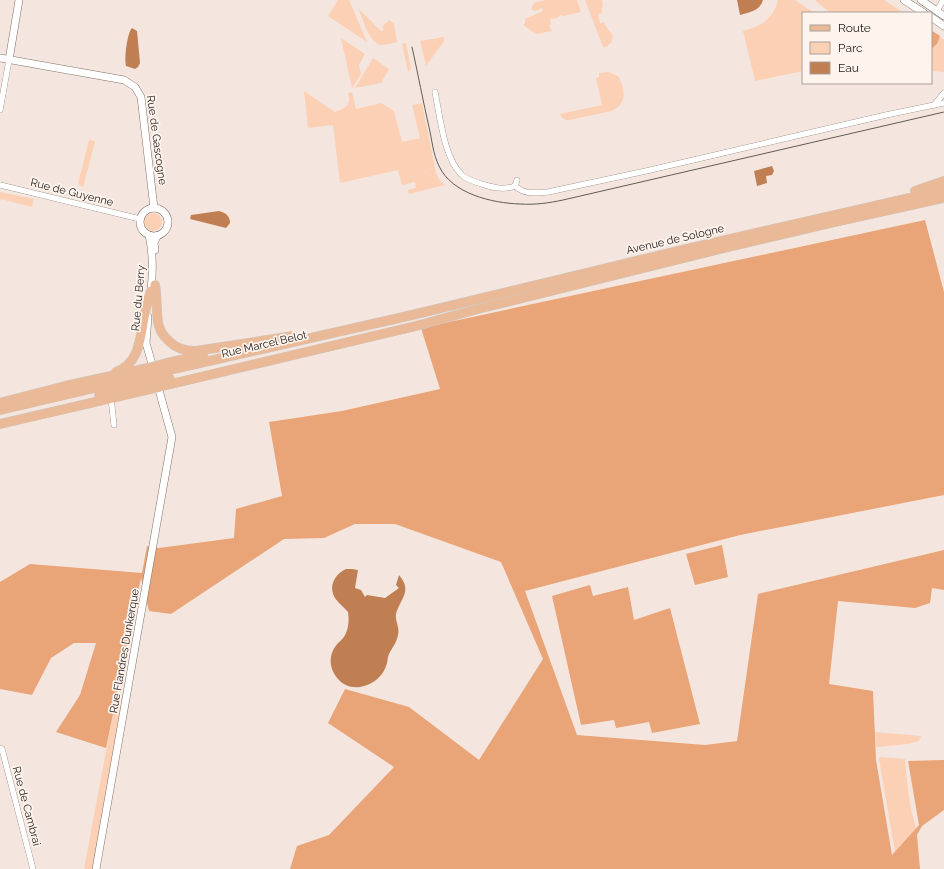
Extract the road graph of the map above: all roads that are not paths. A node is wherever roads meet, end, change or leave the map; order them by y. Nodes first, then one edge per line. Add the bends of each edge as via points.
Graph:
1 (19, 0) edge
2 (904, 0) edge
3 (921, 0) edge
4 (943, 0) edge
5 (937, 11) junction
6 (922, 12) edge
7 (944, 16) edge
8 (932, 18) edge
9 (944, 26) edge
10 (0, 58) edge
11 (9, 60) junction
12 (435, 92) dead end
13 (944, 93) edge
14 (944, 103) edge
15 (933, 106) junction
16 (0, 110) edge
17 (517, 180) dead end
18 (944, 181) edge
19 (0, 185) edge
20 (515, 186) junction
21 (944, 190) edge
22 (944, 198) edge
23 (944, 203) edge
24 (154, 208) junction
25 (870, 215) junction
26 (140, 219) junction
27 (153, 235) junction
28 (644, 259) junction
29 (153, 288) junction
30 (412, 315) junction
31 (235, 346) junction
32 (169, 374) junction
33 (150, 375) junction
34 (77, 383) junction
35 (111, 398) junction
36 (55, 402) junction
37 (0, 403) edge
38 (0, 410) edge
39 (0, 419) edge
40 (0, 424) edge
41 (114, 425) dead end
42 (172, 437) joint
43 (0, 748) edge
44 (33, 869) edge
45 (96, 869) edge

1 - 11 street
2 - 6 street
3 - 5 street
4 - 5 street
5 - 7 street
8 - 9 street
10 - 11 street, Rue de Gascogne
11 - 16 street
11 - 24 street, Rue de Gascogne via 124,80 135,87 141,97
12 - 20 street via 453,165 463,176 481,184 508,189
13 - 15 street
14 - 15 street
15 - 20 street via 548,192 525,192
17 - 20 street
18 - 28 main road via 909,193 701,239
19 - 26 street, Rue de Guyenne
21 - 28 main road, Avenue de Sologne
22 - 25 main road
23 - 25 main road
24 - 26 street via 144,212
24 - 27 street via 162,210 168,221 164,232
25 - 32 main road, Rue Marcel Belot via 478,309
26 - 27 street via 142,229
27 - 29 street, Rue du Berry via 156,267
28 - 30 main road, Avenue de Sologne
29 - 31 main road via 157,296 159,329 172,344 186,351
29 - 33 street, Rue du Berry via 149,337
29 - 34 main road via 132,360 118,372
30 - 31 main road
30 - 32 main road, Rue Marcel Belot
31 - 32 main road
32 - 33 main road, Rue Marcel Belot, bridge
32 - 33 main road, bridge
33 - 34 main road
33 - 35 main road
33 - 36 main road, Rue Marcel Belot
33 - 42 street, Rue du Berry
34 - 37 main road
35 - 40 main road
35 - 41 street
36 - 38 main road
36 - 39 main road
42 - 45 street, Rue Flandres Dunkerque
43 - 44 street, Rue de Cambrai

